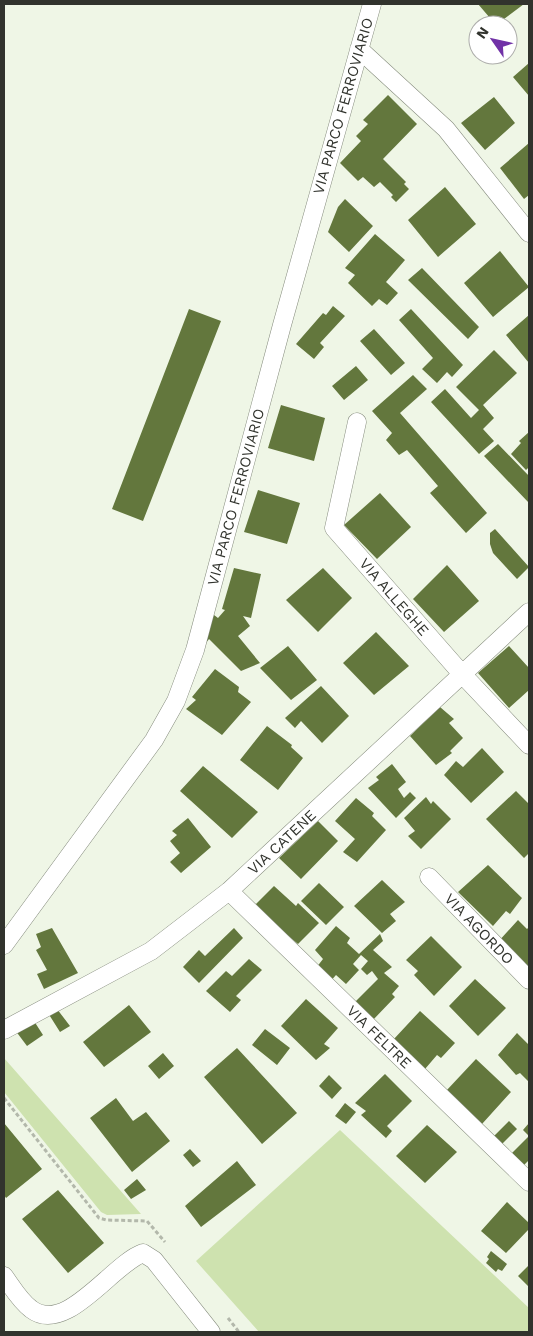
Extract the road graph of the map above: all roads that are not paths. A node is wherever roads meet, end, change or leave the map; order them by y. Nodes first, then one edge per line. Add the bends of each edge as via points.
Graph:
1 (372, 4) edge
2 (359, 49) junction
3 (529, 233) edge
4 (357, 422) dead end
5 (529, 612) edge
6 (462, 674) junction
7 (529, 745) edge
8 (429, 878) dead end
9 (229, 891) junction
10 (4, 945) edge
11 (529, 980) edge
12 (4, 1030) edge
13 (529, 1182) edge
14 (4, 1276) edge
15 (211, 1332) edge

1 - 2 street, VIA PARCO FERROVIARIO
2 - 3 street via 446,129
2 - 10 street, VIA PARCO FERROVIARIO via 195,650 176,701 154,740
4 - 6 street, VIA ALLEGHE via 334,528
5 - 6 street, VIA CATENE
6 - 7 street, VIA ALLEGHE
6 - 9 street, VIA CATENE
8 - 11 street, VIA AGORDO
9 - 12 street, VIA CATENE via 151,951
9 - 13 street, VIA FELTRE
14 - 15 street via 32,1310 54,1315 75,1306 127,1261 143,1253 154,1260

